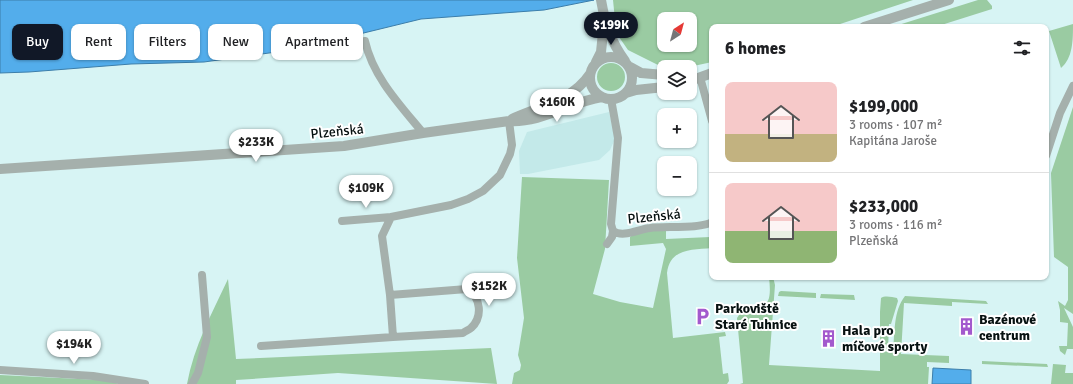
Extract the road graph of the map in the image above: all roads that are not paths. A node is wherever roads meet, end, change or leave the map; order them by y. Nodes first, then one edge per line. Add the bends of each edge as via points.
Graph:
1 (601, 0) edge
2 (949, 0) edge
3 (604, 19) junction
4 (873, 24) edge
5 (365, 41) dead end
6 (596, 62) junction
7 (628, 65) junction
8 (590, 74) junction
9 (657, 74) edge
10 (709, 74) edge
11 (697, 77) edge
12 (1073, 86) edge
13 (697, 87) edge
14 (657, 88) edge
15 (626, 93) junction
16 (607, 98) junction
17 (709, 114) edge
18 (509, 121) junction
19 (423, 132) junction
20 (1049, 147) edge
21 (0, 169) edge
22 (391, 217) junction
23 (342, 221) dead end
24 (709, 224) edge
25 (613, 231) junction
26 (607, 244) dead end
27 (202, 275) dead end
28 (390, 295) junction
29 (393, 338) junction
30 (261, 346) dead end
31 (0, 370) edge
32 (145, 384) edge
33 (192, 384) edge

1 - 3 street
2 - 4 street
3 - 6 street via 601,52
3 - 7 street via 615,47
5 - 19 street via 376,70 386,86
6 - 7 street via 611,56
6 - 8 street
7 - 9 street via 641,73
7 - 15 street via 632,80
8 - 16 street via 592,86 597,94
8 - 18 street, Plzeňská via 583,84 567,96
10 - 11 street
12 - 20 street via 1060,113
13 - 17 street
14 - 15 street
15 - 16 street via 617,98
16 - 18 street, Plzeňská via 588,100 521,122
16 - 25 street, Plzeňská via 618,138 611,224
18 - 19 street, Plzeňská
18 - 22 street via 512,145 510,154 500,176 483,191 451,205
19 - 21 street, Plzeňská via 344,146
22 - 23 street
22 - 28 street via 382,236
24 - 25 street, Plzeňská via 646,228 620,234
25 - 26 street
27 - 33 street via 207,337 198,373
28 - 29 street
28 - 29 street via 467,289 473,293 479,304 476,322 462,332
29 - 30 street
31 - 32 street via 93,376

